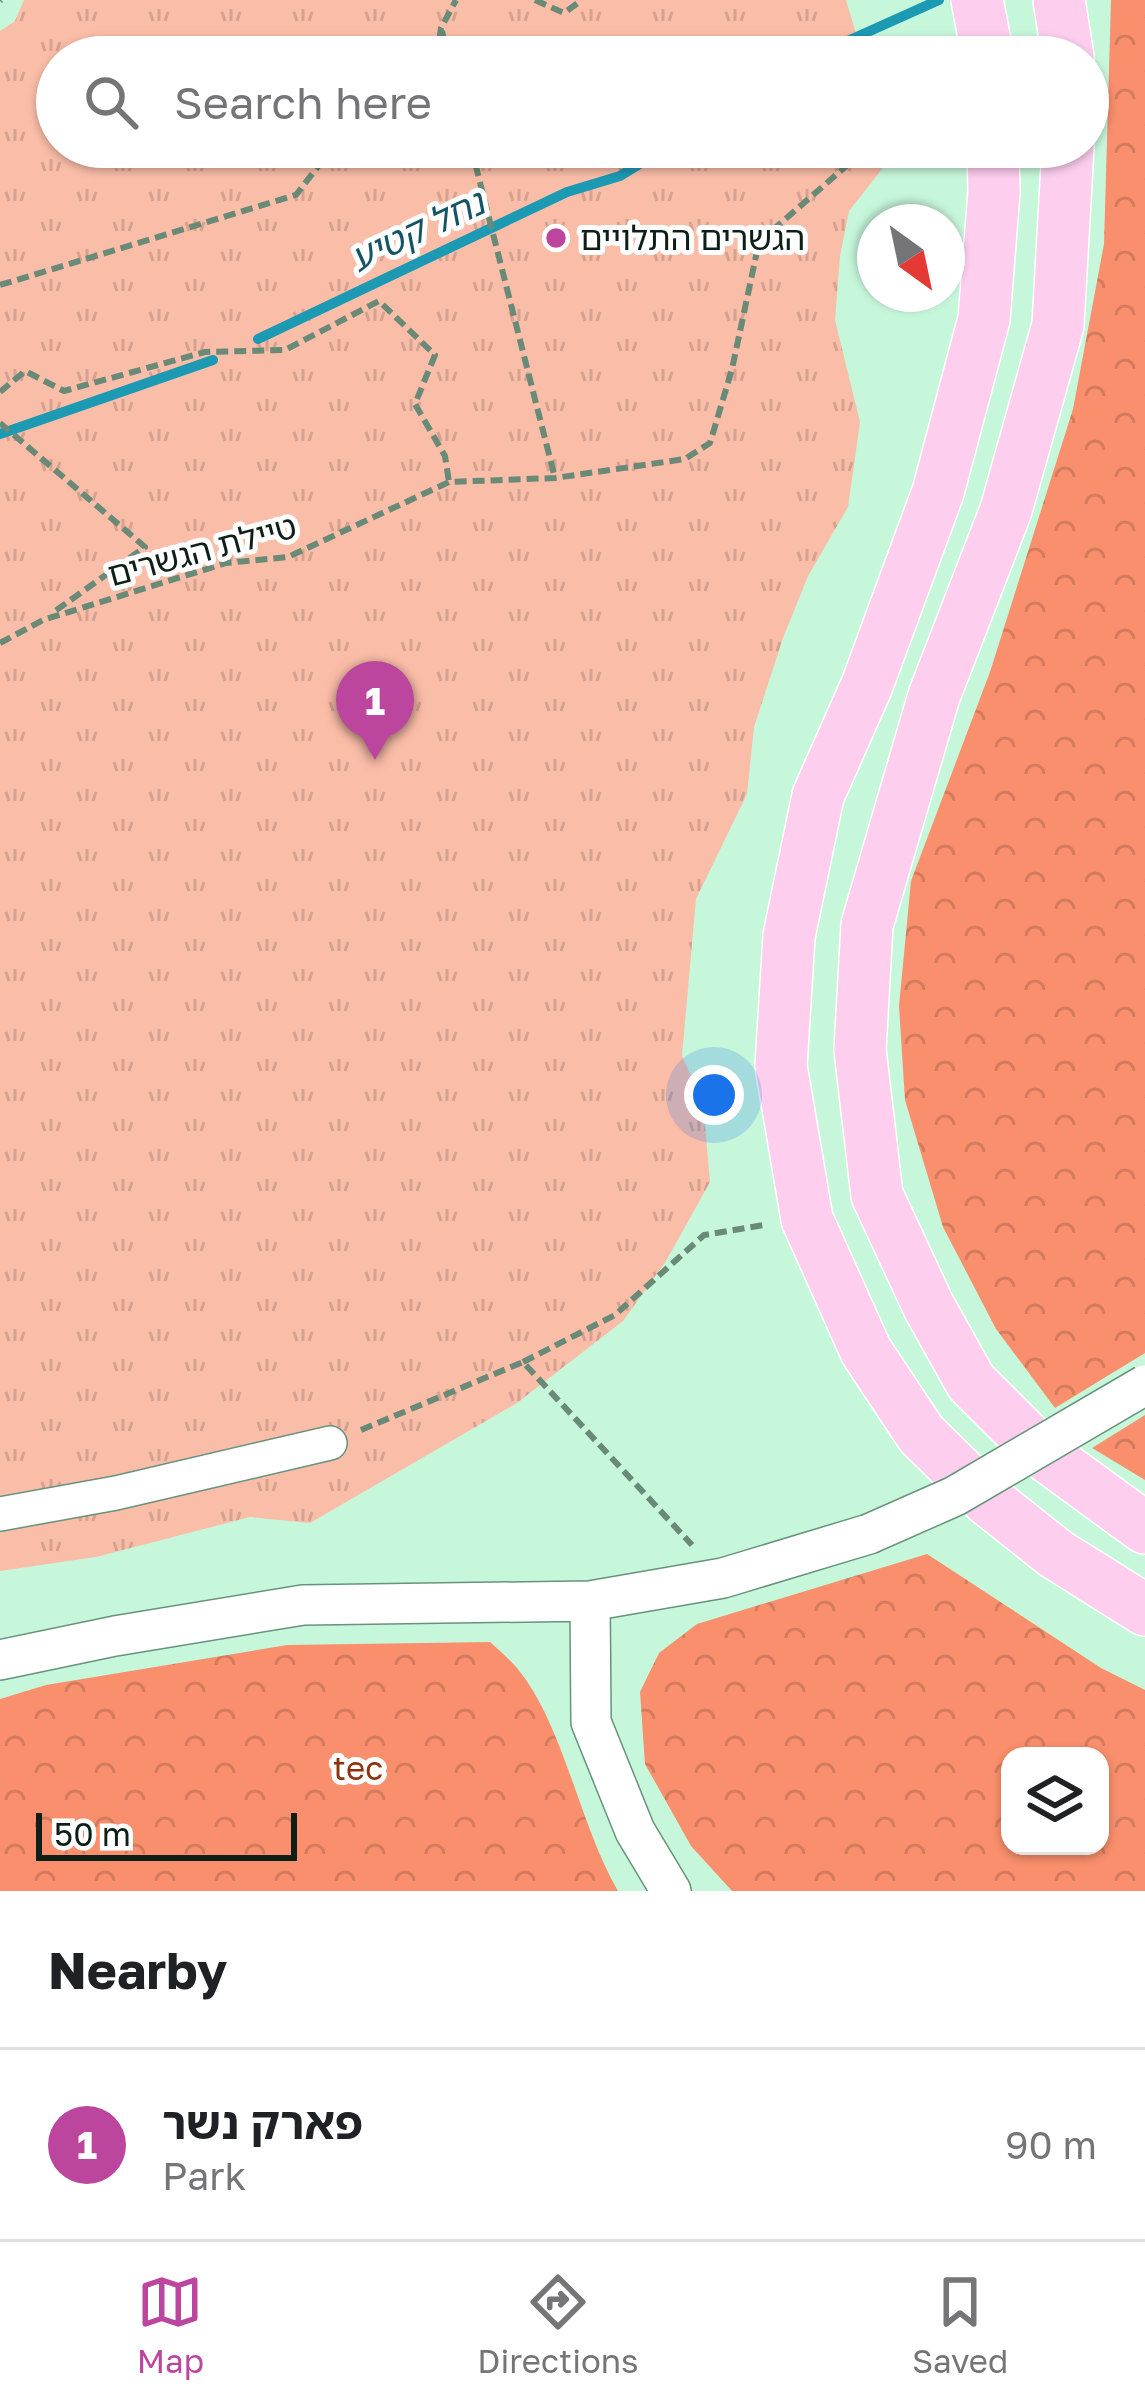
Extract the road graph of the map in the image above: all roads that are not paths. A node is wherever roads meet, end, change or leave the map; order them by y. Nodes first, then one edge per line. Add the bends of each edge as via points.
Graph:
1 (977, 0) edge
2 (1059, 0) edge
3 (984, 36) edge
4 (1065, 36) edge
5 (1068, 168) edge
6 (994, 170) edge
7 (1145, 1385) edge
8 (329, 1443) road end
9 (0, 1514) edge
10 (1145, 1528) edge
11 (590, 1601) junction
12 (1145, 1610) edge
13 (0, 1660) edge
14 (671, 1891) edge

1 - 3 main road
2 - 4 main road
5 - 10 main road via 1058,325 1006,510 934,696 867,925 860,1050 877,1195 971,1382 1041,1452
6 - 12 main road via 984,319 938,492 818,796 789,936 781,1066 807,1219 866,1351 921,1434 1005,1514
7 - 11 street, bridge via 955,1496 869,1534 723,1578
8 - 9 street
11 - 13 street via 303,1605
11 - 14 street via 590,1722 635,1832

